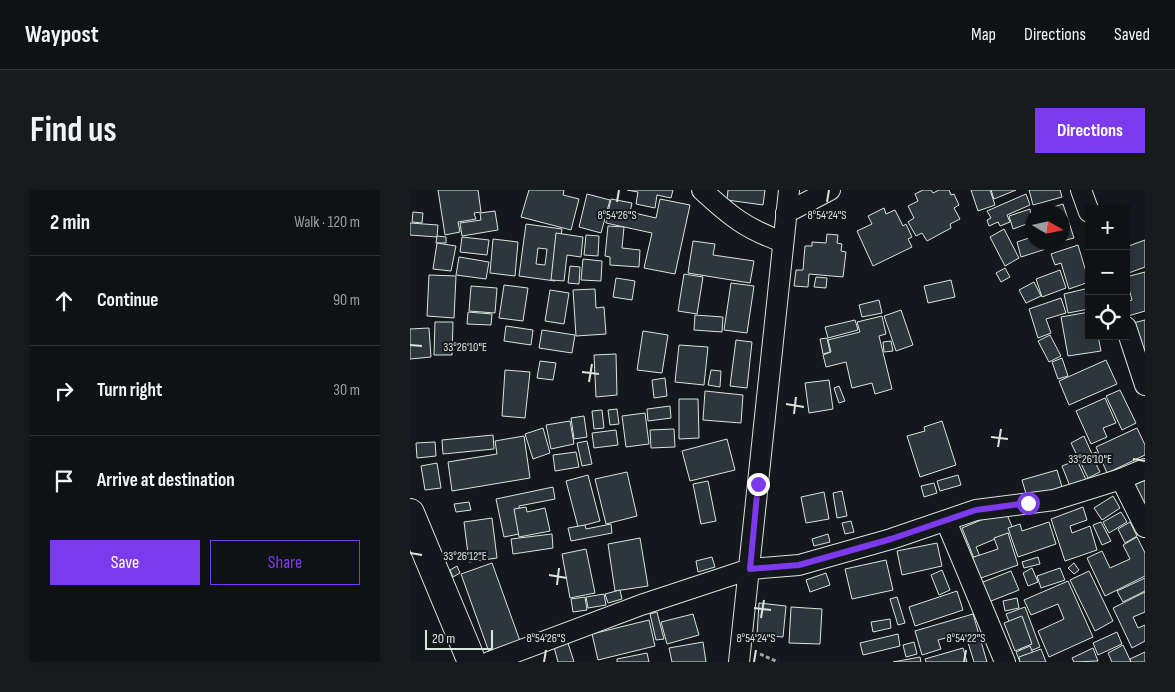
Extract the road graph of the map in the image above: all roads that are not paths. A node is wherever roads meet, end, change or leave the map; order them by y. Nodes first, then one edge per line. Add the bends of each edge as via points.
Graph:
1 (702, 190) edge
2 (789, 190) edge
3 (830, 190) edge
4 (1081, 190) edge
5 (1086, 205) edge
6 (786, 213) junction
7 (783, 242) junction
8 (1130, 339) edge
9 (1145, 385) edge
10 (1145, 469) edge
11 (1121, 479) junction
12 (410, 513) edge
13 (946, 521) junction
14 (1145, 527) edge
15 (750, 569) junction
16 (472, 662) edge
17 (489, 662) edge
18 (739, 662) edge
19 (1005, 662) edge

1 - 7 street via 733,219 758,234
2 - 6 street
3 - 6 street
4 - 5 street
6 - 7 street
7 - 15 street
8 - 9 street
10 - 11 street
11 - 13 street via 1054,500 990,507
11 - 14 street
12 - 16 street
13 - 15 street via 799,565
13 - 19 street
15 - 17 street via 641,604
15 - 18 street

